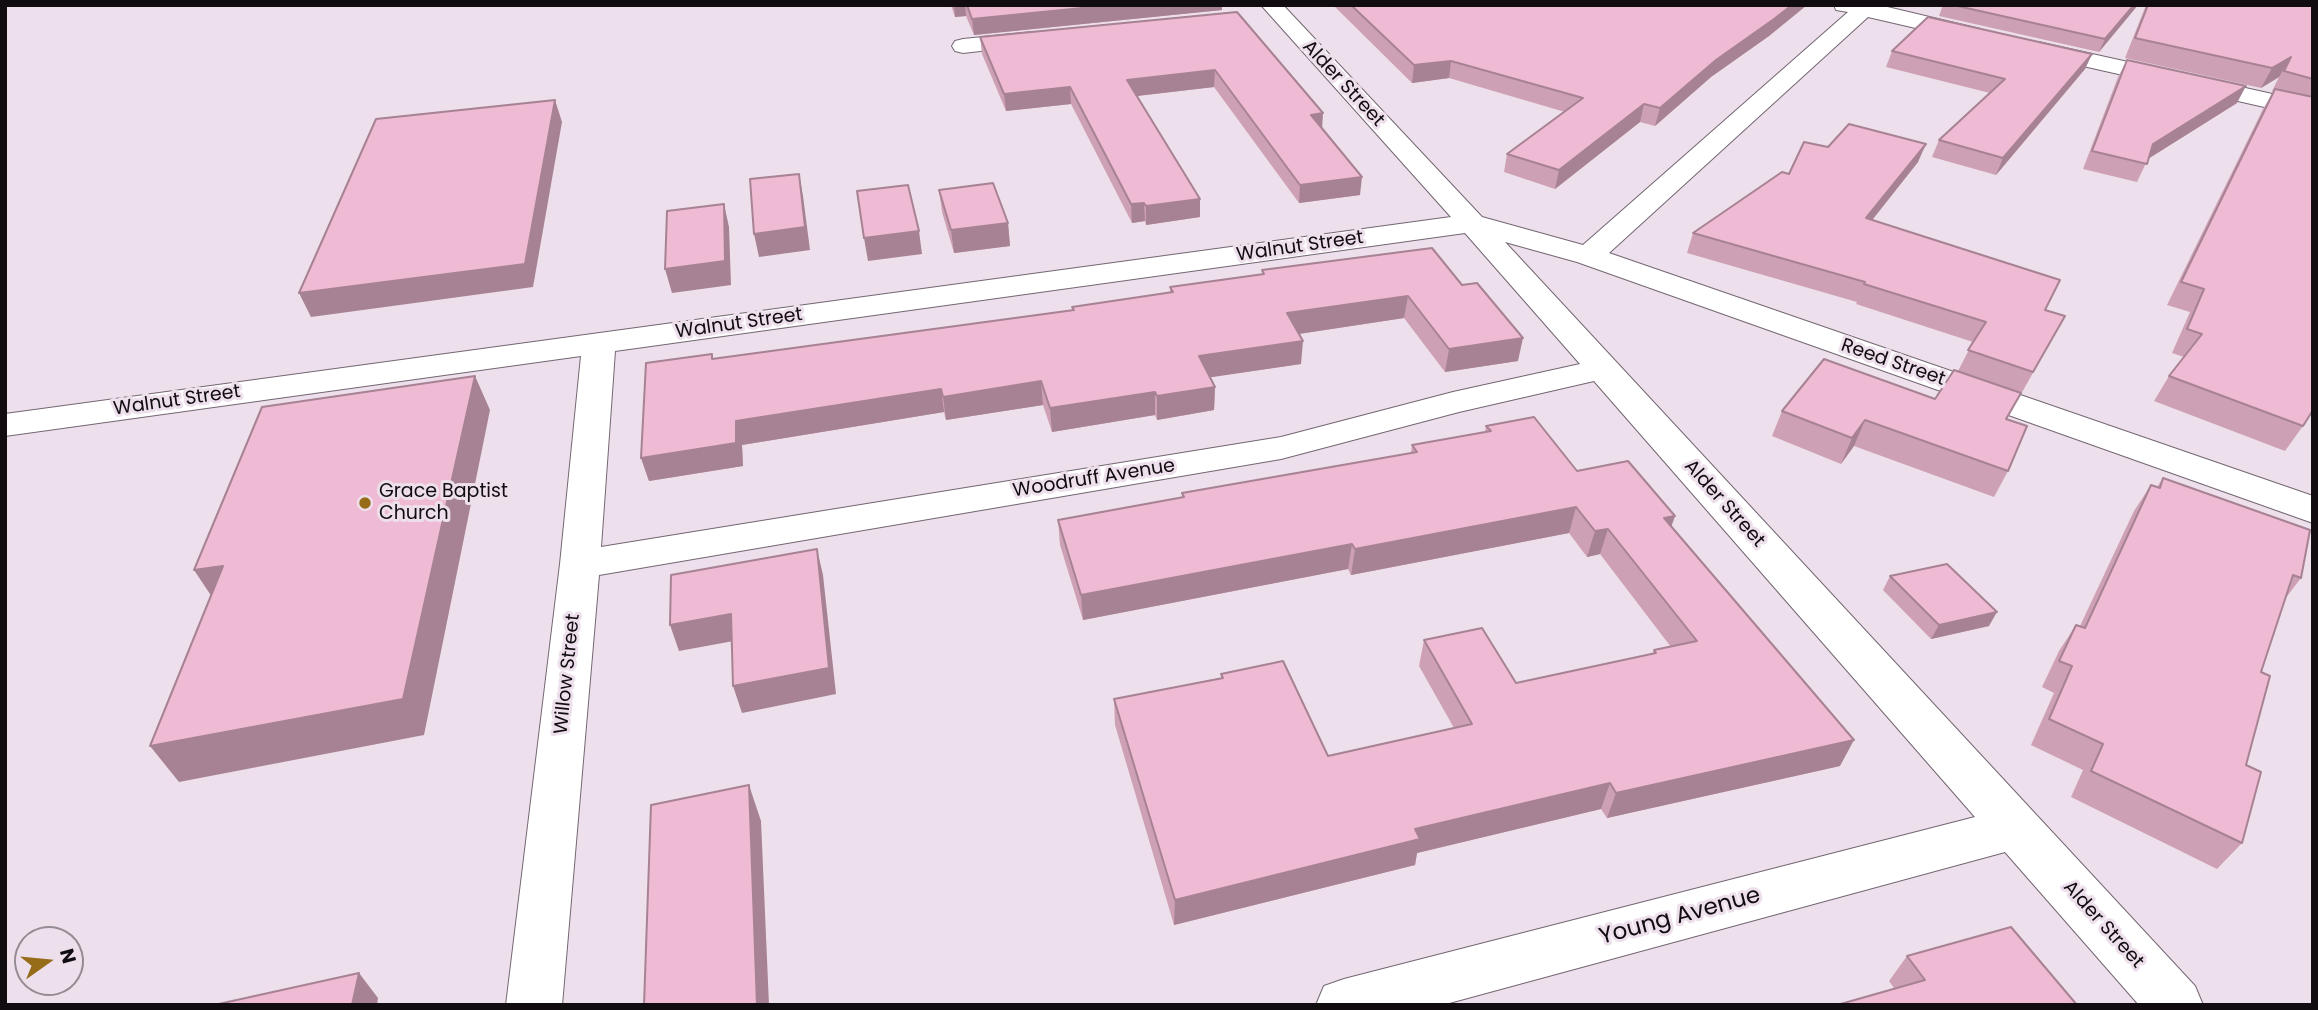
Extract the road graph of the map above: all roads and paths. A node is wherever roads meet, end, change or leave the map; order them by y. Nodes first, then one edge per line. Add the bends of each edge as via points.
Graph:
1 (1859, 7) edge
2 (1267, 12) edge
3 (1059, 36) edge
4 (963, 46) dead end
5 (2313, 111) edge
6 (1472, 223) junction
7 (1588, 256) junction
8 (599, 344) junction
9 (1603, 369) junction
10 (5, 425) edge
11 (2313, 510) edge
12 (580, 564) junction
13 (2016, 828) junction
14 (534, 1005) edge
15 (1344, 1005) edge
16 (2175, 1005) edge

1 - 5 street
1 - 7 street
2 - 6 street, Alder Street
3 - 4 street
6 - 7 street, Reed Street
6 - 8 street, Walnut Street
6 - 9 street, Alder Street
7 - 11 street, Reed Street
8 - 10 street, Walnut Street
8 - 12 street, Willow Street
9 - 12 street, Woodruff Avenue via 1281,448
9 - 13 street, Alder Street
12 - 14 street, Willow Street
13 - 15 street, Young Avenue
13 - 16 street, Alder Street

